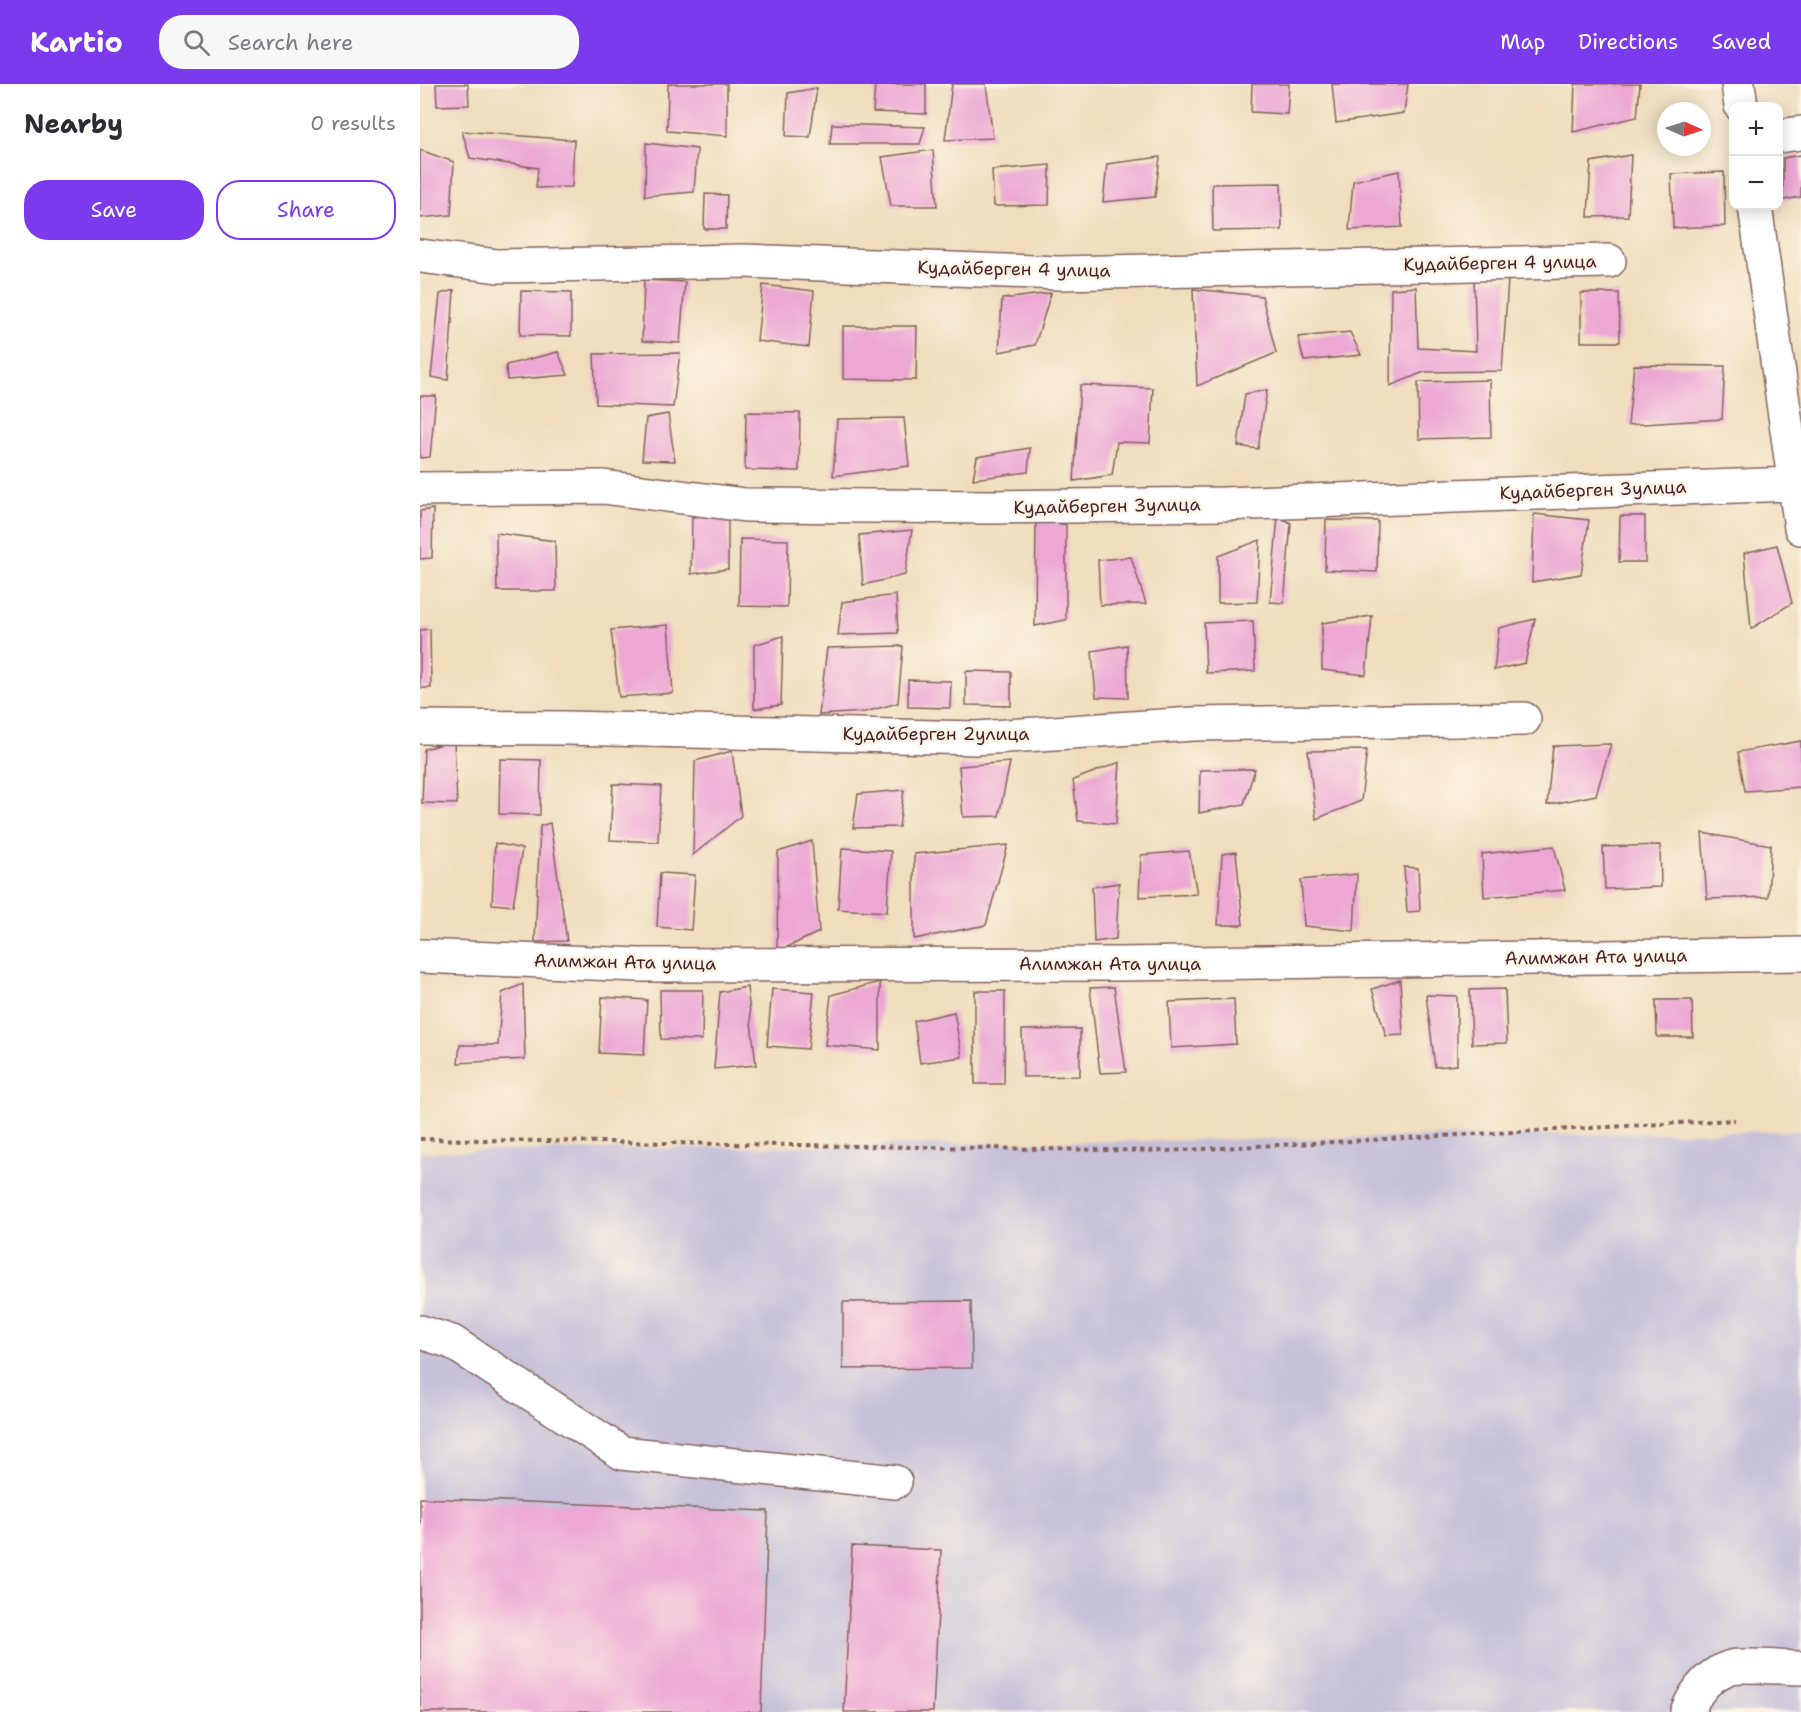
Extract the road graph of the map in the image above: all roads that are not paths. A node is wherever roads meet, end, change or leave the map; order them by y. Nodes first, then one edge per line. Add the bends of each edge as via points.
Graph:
1 (1738, 84) edge
2 (1740, 102) edge
3 (1801, 133) edge
4 (1783, 135) edge
5 (1756, 210) edge
6 (420, 256) edge
7 (1609, 261) dead end
8 (1793, 417) edge
9 (1795, 484) junction
10 (420, 489) edge
11 (1801, 528) edge
12 (1524, 719) dead end
13 (420, 727) edge
14 (1801, 954) edge
15 (420, 956) edge
16 (420, 1332) edge
17 (895, 1482) dead end
18 (1801, 1668) edge
19 (1687, 1712) edge

1 - 2 street
3 - 4 street
5 - 8 street
6 - 7 street, Кудайберген 4 улица via 498,266 743,261 1059,273
8 - 9 street
9 - 10 street, Кудайберген 3улица via 1224,504 990,507 745,505 603,487
9 - 11 street
12 - 13 street, Кудайберген 2улица via 1194,724 976,738
14 - 15 street, Алимжан Ата улица via 1122,964 639,964
16 - 17 street via 452,1342 622,1453
18 - 19 street via 1732,1667 1706,1681 1693,1696

